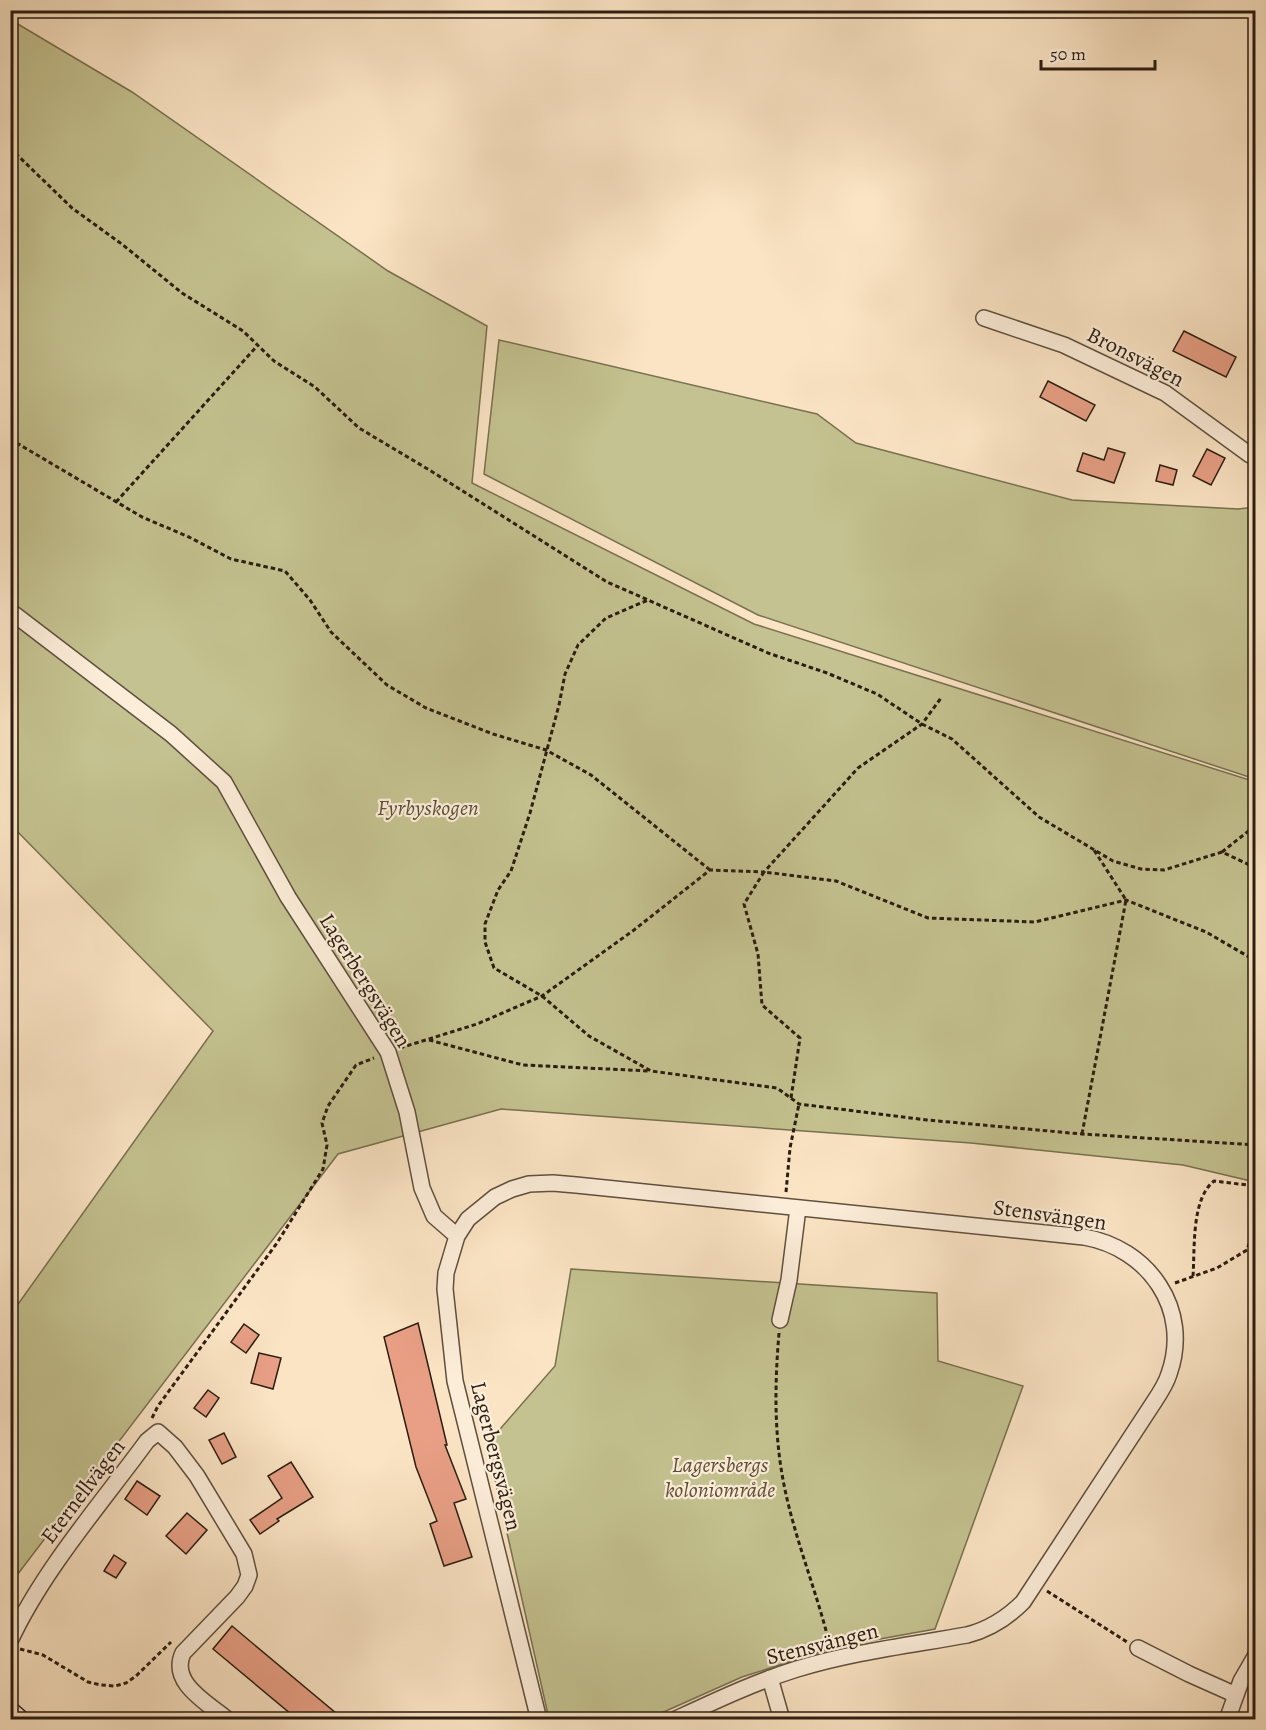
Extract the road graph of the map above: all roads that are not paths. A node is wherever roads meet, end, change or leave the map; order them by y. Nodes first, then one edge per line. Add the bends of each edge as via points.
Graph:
1 (984, 318) dead end
2 (1256, 455) edge
3 (10, 611) edge
4 (792, 1207) junction
5 (457, 1236) junction
6 (780, 1320) road end
7 (13, 1644) edge
8 (1138, 1648) road end
9 (1256, 1655) edge
10 (770, 1678) junction
11 (1236, 1695) junction
12 (10, 1713) edge
13 (18, 1719) edge
14 (228, 1719) edge
15 (539, 1719) edge
16 (674, 1719) edge
17 (782, 1719) edge
18 (1227, 1719) edge

1 - 2 street, Bronsvägen via 1064,345 1165,393
3 - 5 street, Lagerbergsvägen via 171,734 224,782 288,897 388,1052 407,1112 422,1188 434,1216
4 - 5 street, Stensvängen via 576,1185 529,1184 479,1208
4 - 6 street via 789,1280
4 - 10 street, Stensvängen via 1099,1240 1129,1253 1154,1276 1171,1311 1173,1358 1169,1375 1154,1402 1023,1602 1010,1615 982,1631 834,1659
5 - 15 street, Lagerbergsvägen via 445,1289 455,1381
7 - 14 street, Eternellvägen via 21,1617 43,1581 147,1441 158,1432 186,1460 247,1563 249,1575 245,1586 179,1662 178,1671 187,1686
8 - 11 street
9 - 11 street
10 - 16 street, Stensvängen
10 - 17 street
11 - 18 street
12 - 13 main road

